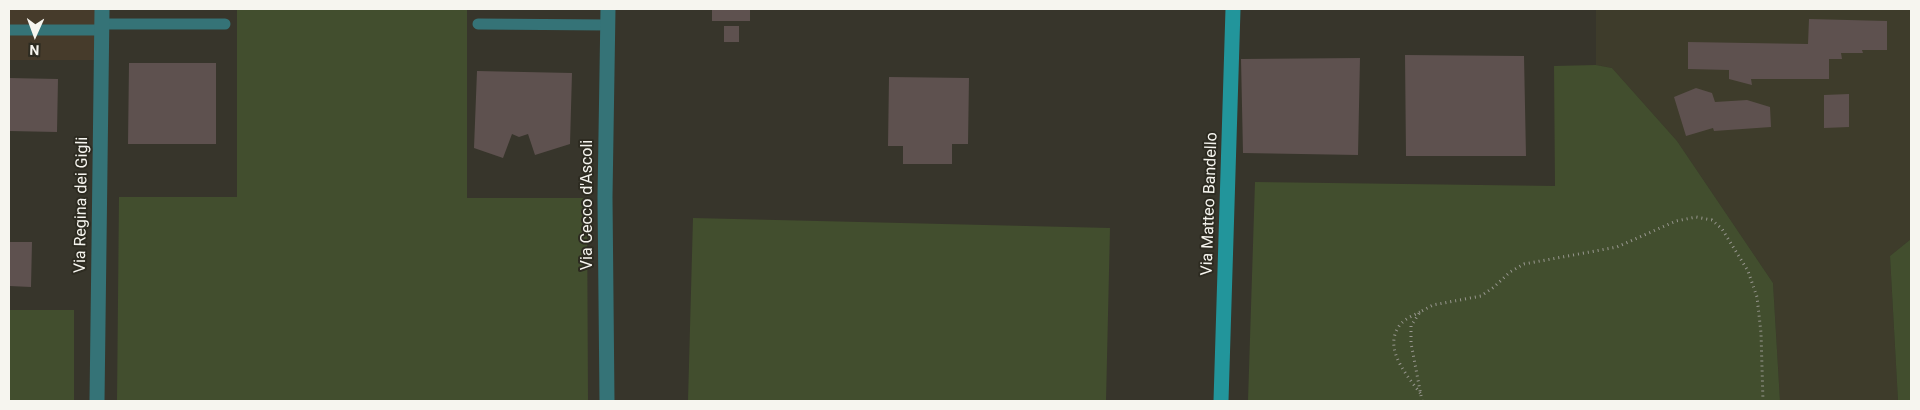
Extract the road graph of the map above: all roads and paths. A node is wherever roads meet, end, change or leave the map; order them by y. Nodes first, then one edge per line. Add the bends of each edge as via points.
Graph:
1 (102, 9) edge
2 (608, 9) edge
3 (1233, 9) edge
4 (225, 24) dead end
5 (478, 24) dead end
6 (608, 25) junction
7 (102, 27) junction
8 (9, 30) edge
9 (1420, 312) junction
10 (1421, 394) junction
11 (97, 401) edge
12 (607, 401) edge
13 (1221, 401) edge
14 (1422, 401) edge
15 (1763, 401) edge

1 - 7 street, Via Regina dei Gigli
2 - 6 street, Via Cecco d'Ascoli
3 - 13 street, Via Matteo Bandello
4 - 7 lane
5 - 6 lane
6 - 12 street, Via Cecco d'Ascoli via 605,197
7 - 8 lane
7 - 11 street, Via Regina dei Gigli
9 - 10 path via 1411,326 1411,343
9 - 10 path via 1407,318 1398,328 1394,340 1397,357
9 - 15 path via 1433,305 1481,296 1524,264 1617,247 1676,221 1696,217 1712,220 1722,229 1748,272 1757,297 1762,333
10 - 14 path

